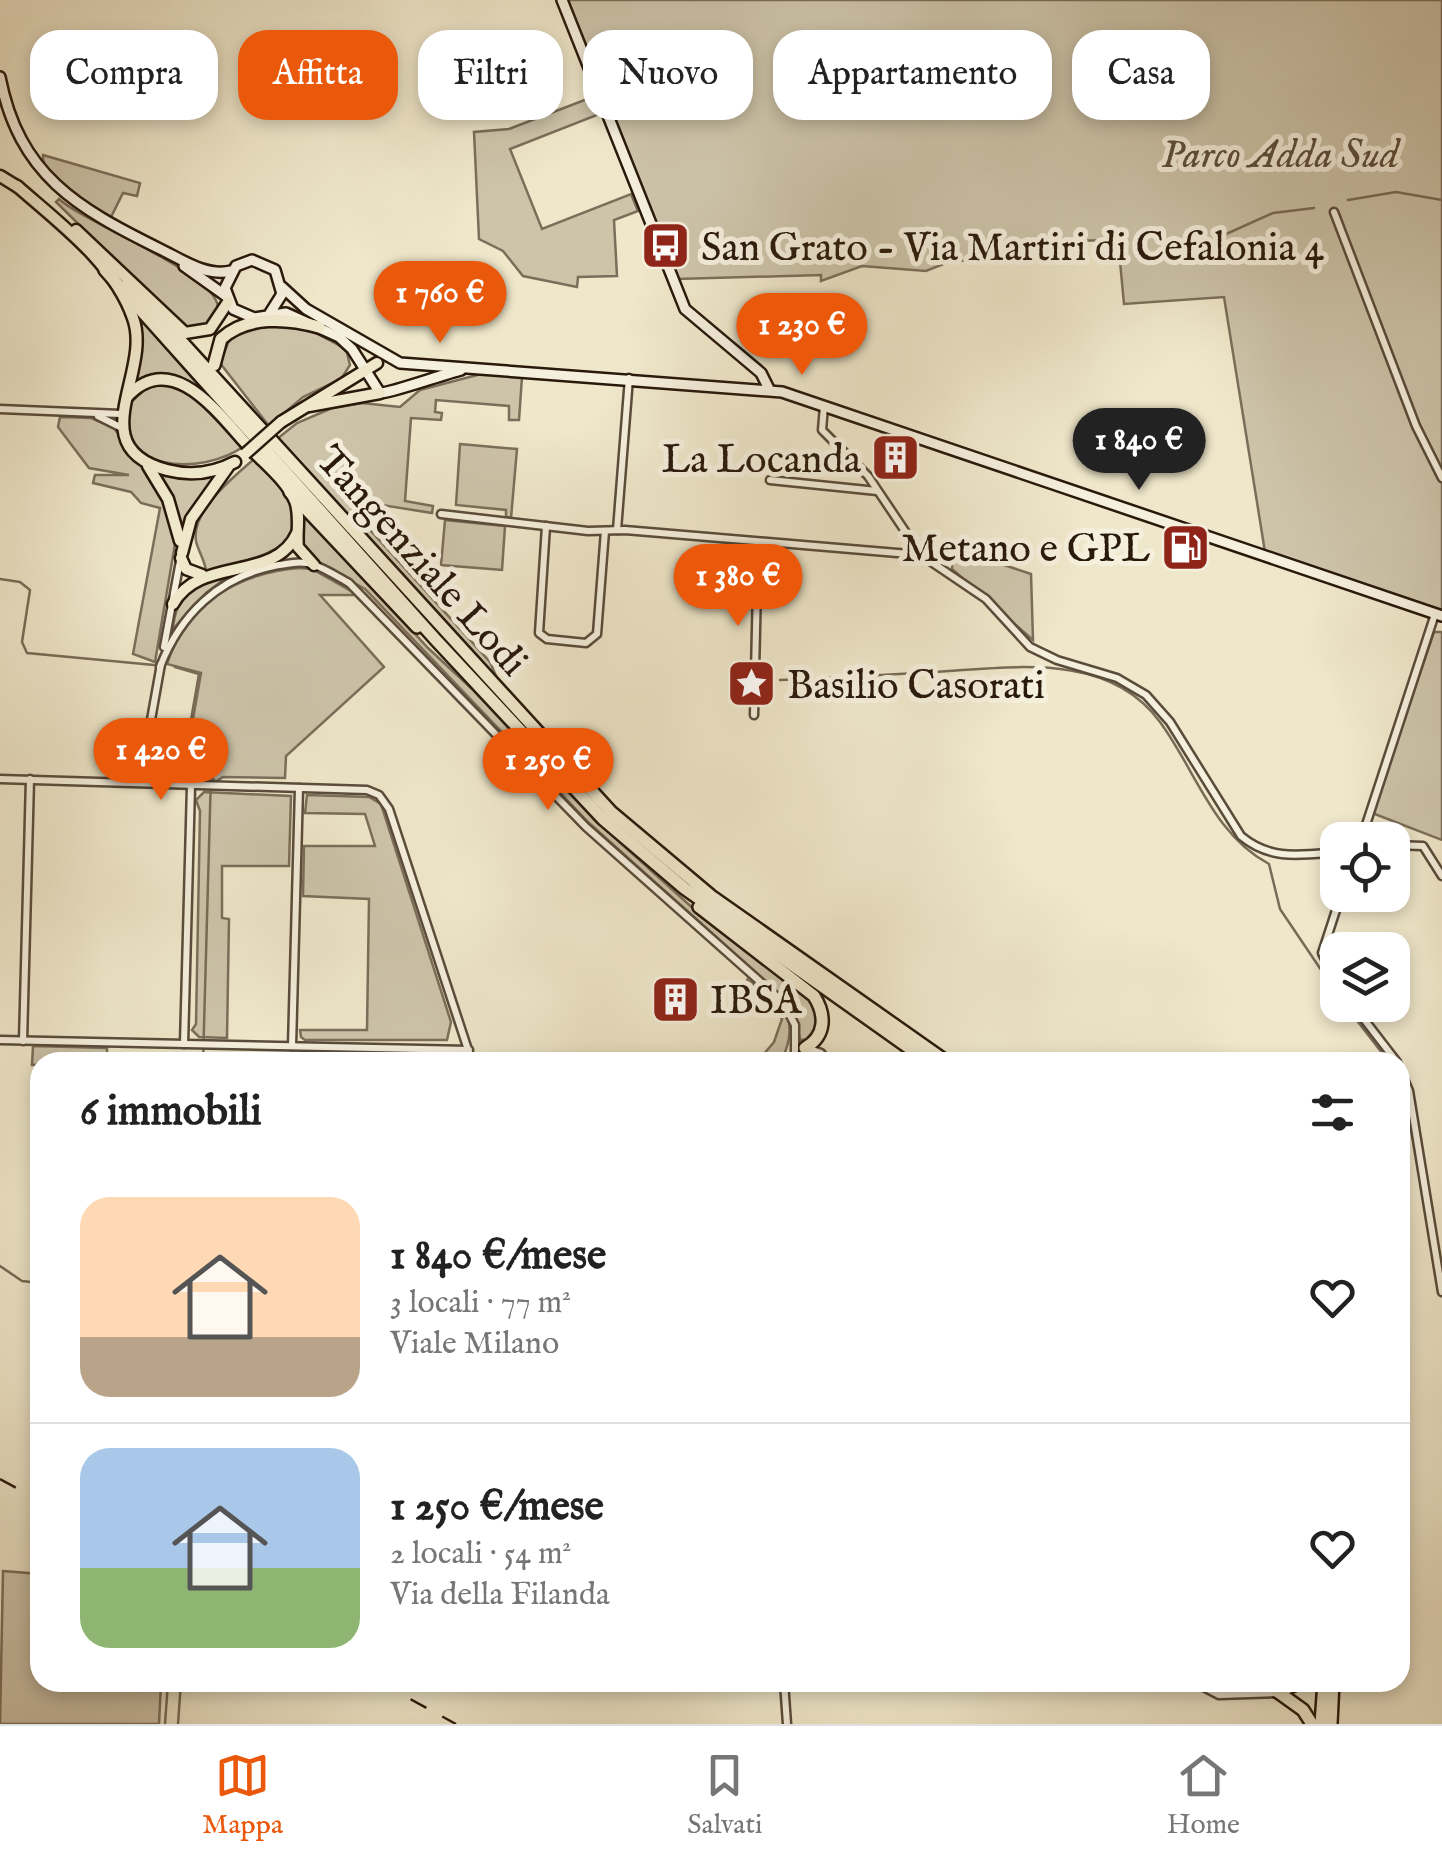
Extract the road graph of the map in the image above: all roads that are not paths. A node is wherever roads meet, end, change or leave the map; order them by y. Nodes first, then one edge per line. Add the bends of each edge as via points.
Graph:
1 (562, 0) edge
2 (0, 77) edge
3 (0, 176) edge
4 (16, 186) junction
5 (1334, 212) dead end
6 (162, 250) junction
7 (105, 270) junction
8 (231, 271) junction
9 (128, 283) junction
10 (282, 287) junction
11 (227, 300) junction
12 (270, 312) junction
13 (246, 317) junction
14 (319, 327) junction
15 (743, 359) junction
16 (382, 361) junction
17 (400, 363) junction
18 (214, 365) junction
19 (478, 367) junction
20 (365, 371) junction
21 (629, 378) junction
22 (404, 385) junction
23 (742, 387) junction
24 (769, 390) junction
25 (380, 392) junction
26 (824, 406) junction
27 (240, 407) junction
28 (0, 408) edge
29 (122, 410) junction
30 (92, 415) junction
31 (286, 418) junction
32 (123, 429) junction
33 (140, 458) junction
34 (240, 458) junction
35 (1442, 478) edge
36 (770, 480) dead end
37 (879, 491) junction
38 (290, 492) junction
39 (441, 514) dead end
40 (546, 526) junction
41 (617, 530) junction
42 (606, 531) junction
43 (297, 532) junction
44 (758, 543) junction
45 (181, 555) junction
46 (921, 555) junction
47 (314, 564) junction
48 (203, 575) junction
49 (173, 604) junction
50 (1438, 615) edge
51 (434, 638) junction
52 (160, 667) junction
53 (754, 715) dead end
54 (0, 779) edge
55 (30, 780) junction
56 (140, 781) junction
57 (191, 786) junction
58 (299, 788) junction
59 (1367, 822) edge
60 (1410, 846) edge
61 (1320, 853) edge
62 (1442, 876) edge
63 (684, 888) junction
64 (1366, 1022) edge
65 (0, 1040) edge
66 (23, 1040) junction
67 (184, 1044) junction
68 (292, 1046) junction
69 (469, 1050) joint
70 (796, 1052) edge
71 (797, 1052) edge
72 (915, 1052) edge
73 (933, 1052) edge
74 (1388, 1052) edge
75 (1410, 1118) edge
76 (1442, 1292) edge
77 (785, 1692) edge
78 (1212, 1692) edge
79 (1278, 1692) joint
80 (1323, 1692) edge
81 (1333, 1692) edge
82 (787, 1724) edge
83 (1312, 1724) edge
84 (1321, 1724) edge
85 (1331, 1724) edge

1 - 15 street via 685,308
2 - 6 street via 23,144 52,183 92,214
3 - 4 main road
4 - 7 main road
4 - 9 main road, Tangenziale Lodi via 76,230
5 - 35 street
6 - 8 street via 206,270
6 - 11 street
7 - 29 main road via 136,330
7 - 51 highway
8 - 10 street via 242,262 261,261 275,270
8 - 11 street
9 - 11 main road via 192,334 210,329
9 - 27 highway, Tangenziale Lodi
10 - 12 street
10 - 16 street
11 - 13 street
12 - 13 street
12 - 14 street
13 - 18 highway via 216,339
14 - 18 highway via 289,320 242,326 221,339
14 - 20 street via 345,341
15 - 23 street
15 - 24 street
16 - 17 street
16 - 20 main road
17 - 19 street
17 - 22 street
18 - 27 highway
19 - 21 street
19 - 22 street
20 - 25 street
20 - 31 main road
21 - 23 street
21 - 41 street
22 - 25 street via 396,393
23 - 24 street
24 - 26 street
25 - 31 main road via 338,397
26 - 37 street via 822,430
26 - 50 street
27 - 73 highway, Tangenziale Lodi via 636,835 698,887
28 - 30 street
29 - 30 street
29 - 32 main road
29 - 38 main road via 147,382 184,384
30 - 32 street
31 - 34 main road, bridge
32 - 33 main road
33 - 34 main road via 181,472 208,471
33 - 45 main road via 168,499
34 - 45 main road via 200,504
36 - 37 street
37 - 46 street
38 - 43 main road
38 - 51 highway via 402,616
39 - 40 street
40 - 42 street
40 - 42 street via 539,633 586,643 597,634
41 - 42 street
41 - 44 street
43 - 47 main road via 298,548
43 - 48 main road via 269,560
44 - 46 street
44 - 53 street
45 - 48 main road via 186,569
45 - 49 street
46 - 61 street via 986,599 1036,651 1136,687 1170,722 1249,842 1277,855
47 - 52 street via 276,566 226,584 180,626
47 - 70 street via 362,593 586,827 783,1002 795,1025
48 - 49 main road
49 - 52 street
50 - 59 street
51 - 63 highway via 578,794
52 - 56 street
54 - 55 street
55 - 56 street
55 - 66 street
56 - 57 street
57 - 58 street
57 - 67 street
58 - 68 street
58 - 69 street via 379,795 389,808
60 - 62 street via 1423,846
63 - 71 highway via 712,919 814,996 822,1026 818,1038
63 - 72 highway
64 - 74 street
65 - 66 street
66 - 67 street
67 - 68 street
68 - 69 street
75 - 76 street
77 - 82 street
78 - 79 street
79 - 83 highway
80 - 84 highway
81 - 85 highway

